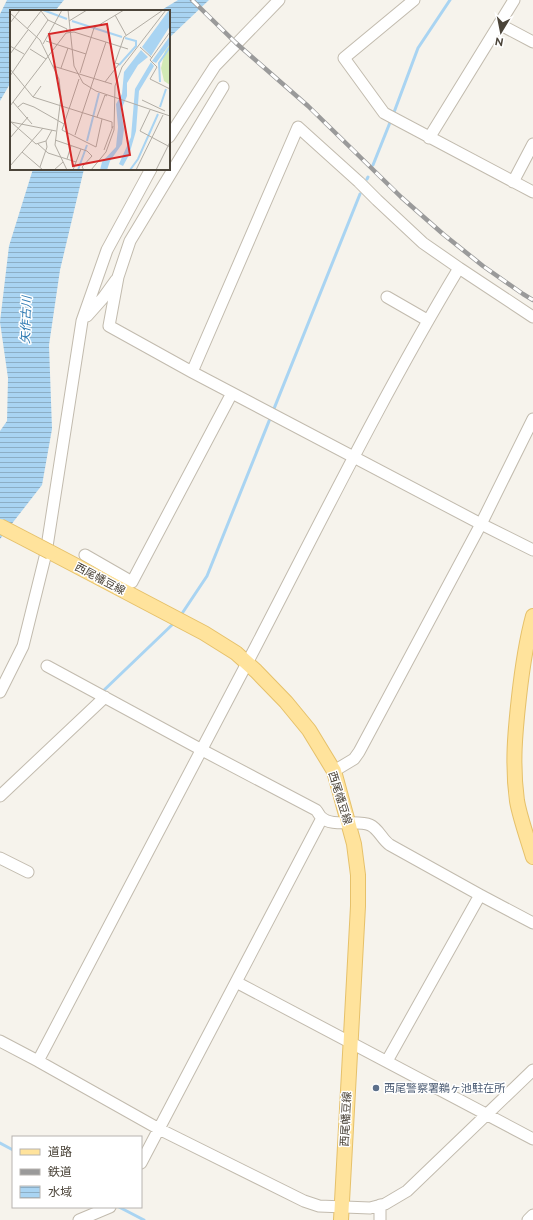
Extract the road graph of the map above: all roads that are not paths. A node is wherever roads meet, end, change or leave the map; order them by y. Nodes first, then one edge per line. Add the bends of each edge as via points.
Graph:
1 (279, 0) edge
2 (414, 0) edge
3 (514, 0) edge
4 (499, 24) junction
5 (533, 42) edge
6 (223, 87) dead end
7 (170, 135) edge
8 (430, 138) junction
9 (533, 144) edge
10 (150, 170) edge
11 (513, 182) junction
12 (533, 192) edge
13 (458, 268) junction
14 (118, 277) junction
15 (387, 297) dead end
16 (533, 317) edge
17 (427, 320) junction
18 (82, 321) junction
19 (192, 372) junction
20 (232, 393) junction
21 (533, 419) edge
22 (354, 457) junction
23 (481, 524) junction
24 (0, 526) edge
25 (533, 550) edge
26 (85, 555) dead end
27 (533, 616) edge
28 (247, 664) junction
29 (47, 666) dead end
30 (0, 692) edge
31 (105, 697) junction
32 (202, 750) junction
33 (334, 771) junction
34 (0, 796) edge
35 (322, 818) junction
36 (348, 823) junction
37 (533, 857) edge
38 (0, 858) edge
39 (28, 872) dead end
40 (480, 896) junction
41 (533, 923) edge
42 (236, 982) junction
43 (0, 1041) edge
44 (351, 1042) junction
45 (38, 1061) junction
46 (387, 1061) junction
47 (533, 1070) edge
48 (488, 1114) junction
49 (160, 1129) junction
50 (533, 1139) edge
51 (142, 1161) edge
52 (380, 1205) junction
53 (109, 1208) edge
54 (341, 1214) edge
55 (533, 1215) edge
56 (79, 1220) edge
57 (380, 1220) edge
58 (528, 1220) edge

1 - 7 street via 215,66
2 - 8 street via 344,58 384,113
3 - 4 street
4 - 5 street
4 - 8 street
6 - 14 street via 130,241
8 - 11 street
9 - 11 street
10 - 18 street via 107,250
11 - 12 street
13 - 16 street
13 - 17 street
13 - 19 street via 423,243 298,126
14 - 18 street
14 - 19 street via 109,326
15 - 17 street
17 - 22 street
18 - 30 street via 46,553 23,646
19 - 20 street
20 - 22 street
20 - 26 street via 132,582
21 - 23 street
22 - 23 street
22 - 28 street
23 - 25 street
23 - 33 street via 359,752 354,759
24 - 28 main road, 西尾幡豆線, bridge via 204,633 236,653
27 - 37 main road via 528,633 514,738 518,802
28 - 32 street
28 - 33 main road, 西尾幡豆線 via 291,708
29 - 31 street
31 - 32 street
31 - 34 street
32 - 35 street via 316,810
32 - 45 street
33 - 36 main road, 西尾幡豆線
35 - 36 street via 331,822
35 - 42 street
36 - 40 street via 370,825 390,845
36 - 44 main road, 西尾幡豆線 via 354,844 358,889
38 - 39 street
40 - 41 street
40 - 46 street
42 - 44 street
42 - 49 street
43 - 45 street
44 - 46 street
44 - 54 main road, 西尾幡豆線
45 - 49 street
46 - 48 street
47 - 48 street
48 - 50 street
48 - 52 street via 407,1191
49 - 51 street
49 - 54 street via 304,1201
52 - 54 street
52 - 57 street
53 - 56 street
55 - 58 street

